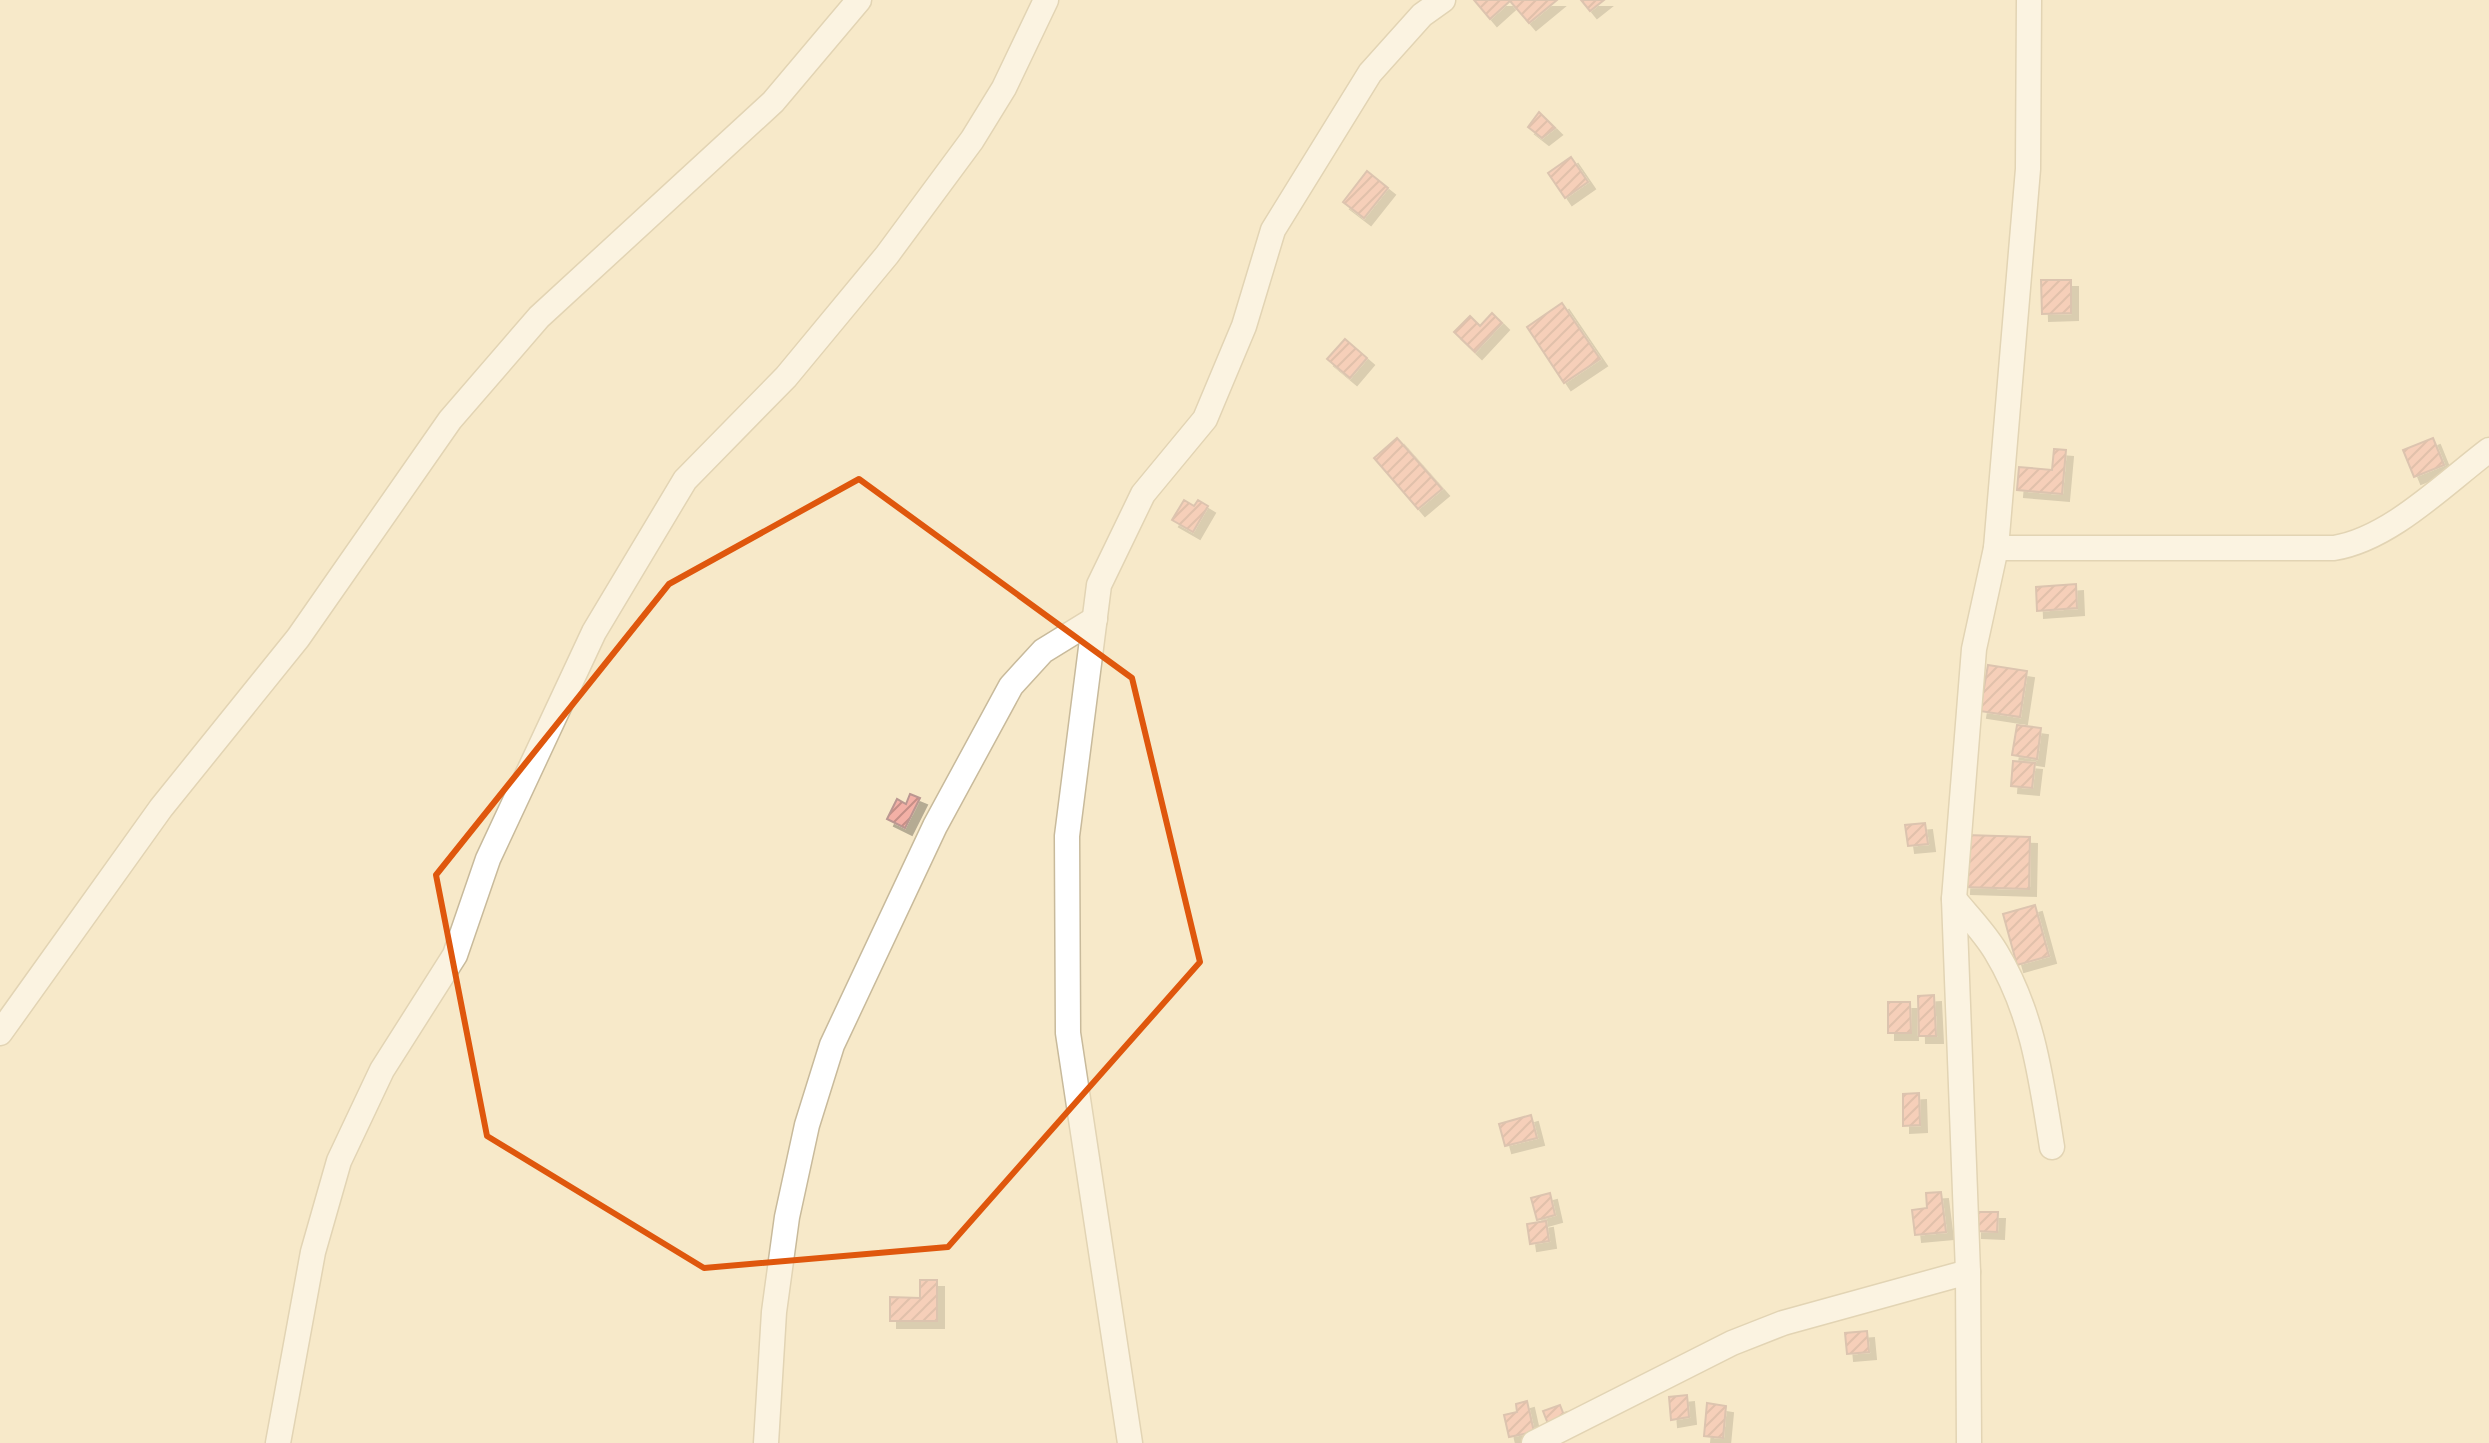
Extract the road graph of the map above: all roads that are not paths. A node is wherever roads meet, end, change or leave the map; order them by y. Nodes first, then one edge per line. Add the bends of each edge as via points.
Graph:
1 (859, 0) edge
2 (1046, 0) edge
3 (1443, 0) edge
4 (2029, 0) edge
5 (2489, 450) edge
6 (1996, 548) junction
7 (1095, 619) junction
8 (1954, 899) junction
9 (0, 1033) edge
10 (2052, 1147) dead end
11 (1968, 1272) junction
12 (278, 1443) edge
13 (766, 1443) edge
14 (1130, 1443) edge
15 (1534, 1443) edge
16 (1969, 1443) edge

1 - 9 street via 773,102 539,317 450,420 298,638 161,808
2 - 12 street via 972,140 887,255 786,377 685,480 594,632 488,859 455,955 382,1070 343,1150 313,1252
3 - 7 street via 1422,15 1370,73 1273,230 1244,326 1205,419 1143,494 1099,585
4 - 6 street via 2028,169
5 - 6 street via 2377,535 2355,545
6 - 8 street via 1974,649
7 - 13 street via 1043,651 1003,699 935,826 832,1045 787,1217 774,1312
7 - 14 street via 1067,836 1068,1033
8 - 10 street via 1995,950 2018,993 2037,1049
8 - 11 street
11 - 15 street via 1783,1323 1732,1343
11 - 16 street

